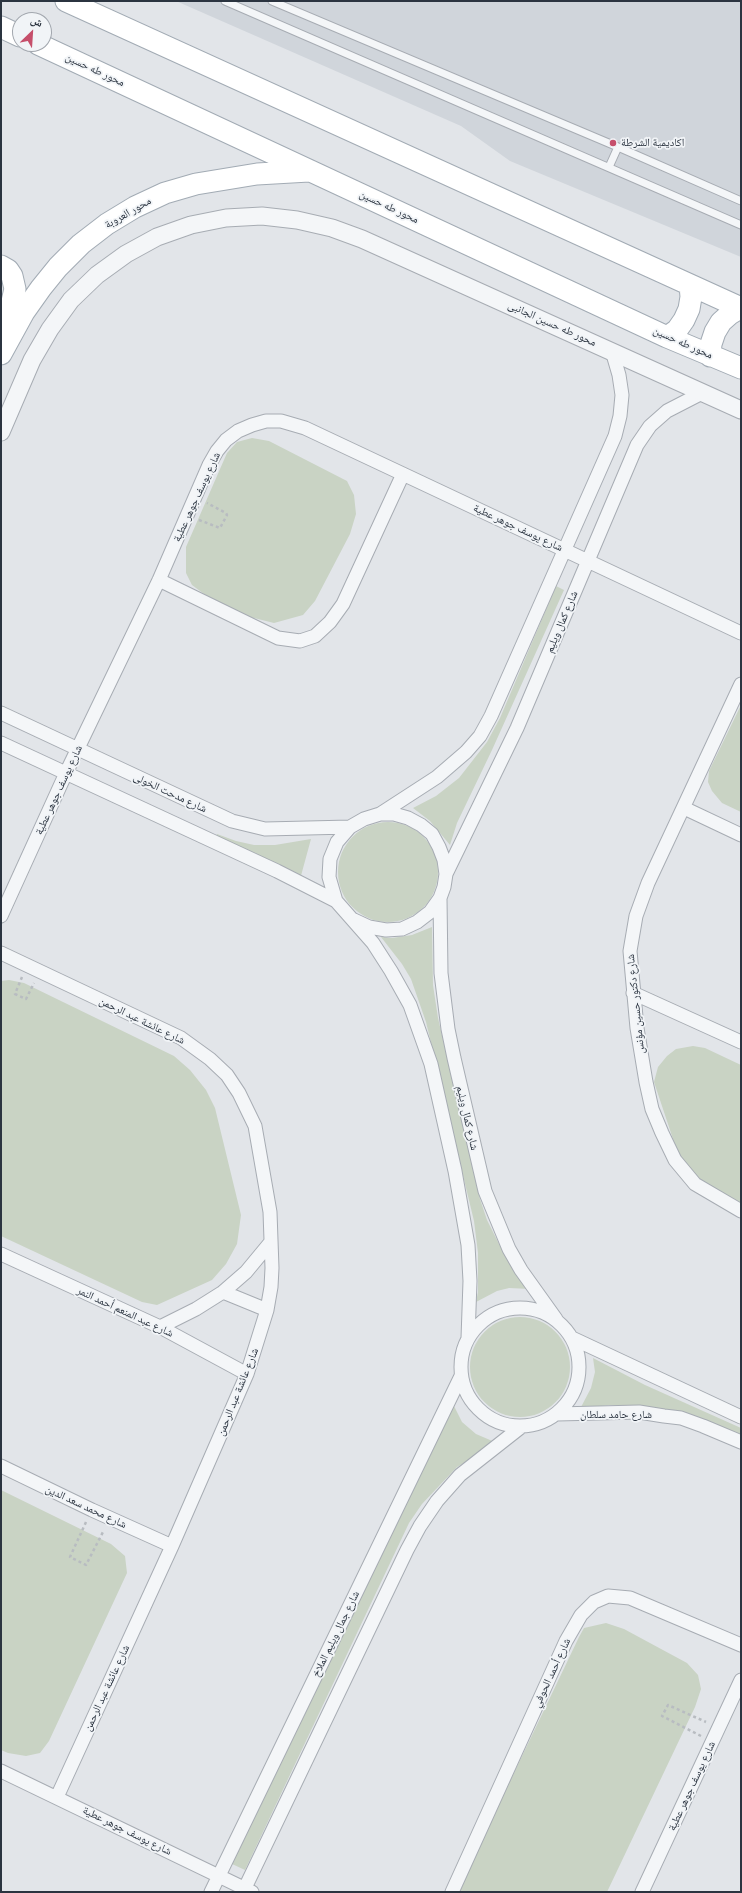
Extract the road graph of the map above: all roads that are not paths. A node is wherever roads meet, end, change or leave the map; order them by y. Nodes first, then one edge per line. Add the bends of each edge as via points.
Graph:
1 (66, 1) edge
2 (225, 1) edge
3 (272, 1) edge
4 (1, 27) edge
5 (12, 32) edge
6 (52, 50) edge
7 (618, 147) junction
8 (609, 167) junction
9 (314, 171) junction
10 (741, 201) edge
11 (741, 225) edge
12 (1, 266) edge
13 (690, 285) junction
14 (741, 308) edge
15 (1, 323) edge
16 (667, 337) junction
17 (612, 351) junction
18 (1, 354) edge
19 (710, 356) junction
20 (741, 368) edge
21 (702, 393) junction
22 (741, 410) edge
23 (1, 432) edge
24 (403, 474) junction
25 (564, 550) junction
26 (587, 562) junction
27 (159, 580) junction
28 (741, 633) edge
29 (741, 684) edge
30 (1, 713) edge
31 (1, 742) edge
32 (78, 750) junction
33 (66, 773) junction
34 (684, 808) junction
35 (380, 814) junction
36 (350, 827) junction
37 (741, 835) edge
38 (446, 874) junction
39 (440, 898) junction
40 (336, 901) junction
41 (1, 916) edge
42 (354, 920) junction
43 (1, 953) edge
44 (633, 993) junction
45 (741, 1042) edge
46 (741, 1211) edge
47 (270, 1243) junction
48 (1, 1254) edge
49 (223, 1292) junction
50 (267, 1310) junction
51 (556, 1319) junction
52 (160, 1327) junction
53 (468, 1338) junction
54 (572, 1338) junction
55 (247, 1374) junction
56 (461, 1376) junction
57 (557, 1414) junction
58 (741, 1417) edge
59 (521, 1427) junction
60 (741, 1442) edge
61 (1, 1466) edge
62 (172, 1546) junction
63 (741, 1645) edge
64 (741, 1680) edge
65 (1, 1771) edge
66 (57, 1798) junction
67 (219, 1876) junction
68 (247, 1891) edge
69 (211, 1892) edge
70 (452, 1892) edge
71 (642, 1892) edge

1 - 13 main road
2 - 8 lane
3 - 7 lane
4 - 5 main road
6 - 9 main road, محور طه حسين
7 - 8 lane
7 - 10 lane
8 - 11 lane
9 - 16 main road, محور طه حسين
9 - 18 main road, محور العروبة via 257,174 196,184 135,207 86,240 58,267 24,312
12 - 15 main road via 12,276 15,290 11,306
13 - 14 main road
13 - 16 main road via 690,309 681,325
14 - 19 main road via 721,322 711,344
16 - 19 main road, محور طه حسين
17 - 21 street, محور طه حسين الجانبى
17 - 23 street, محور طه حسين الجانبى via 332,228 262,216 226,218 191,225 157,237 126,254 97,275 71,300 50,328 32,360
17 - 25 street via 622,395 620,416 610,449
19 - 20 main road, محور طه حسين
21 - 22 street, محور طه حسين الجانبى
21 - 26 street, شارع كمال ويليم via 667,411 650,426 637,445
24 - 25 street, شارع يوسف جوهر عطية
24 - 27 street, شارع يوسف جوهر عطية via 305,428 281,421 252,424 226,440 217,451
24 - 27 street via 343,604 330,622 315,636 300,641 278,638
25 - 26 street, شارع يوسف جوهر عطية
25 - 35 street via 480,736 437,777
26 - 28 street, شارع يوسف جوهر عطية
26 - 38 street, شارع كمال ويليم via 517,728
27 - 32 street, شارع يوسف جوهر عطية
29 - 34 street, شارع دكتور حسين مؤنس
30 - 32 street, شارع مدحت الخولى
31 - 33 street
32 - 33 street, شارع يوسف جوهر عطية
32 - 36 street, شارع مدحت الخولى via 213,814 248,826 280,829
33 - 40 street
33 - 41 street, شارع يوسف جوهر عطية
34 - 37 street
34 - 44 street, شارع دكتور حسين مؤنس via 648,883 636,916 630,951
35 - 36 street
35 - 38 street via 401,816 421,825 432,834 440,846
36 - 40 street via 337,842 330,859 329,877
38 - 39 street
39 - 42 street via 430,912 402,929 369,927
39 - 51 street, شارع كمال ويليم via 441,973 448,1028 485,1191 509,1249
40 - 42 street
42 - 53 street, شارع كمال ويليم via 373,942 399,985 421,1032 431,1064 466,1230 470,1281
43 - 47 street, شارع عائشة عبد الرحمن via 181,1038 227,1075 255,1126 270,1212
44 - 45 street
44 - 46 street, شارع دكتور حسين مؤنس via 643,1067 652,1109 674,1160 695,1184
47 - 49 street via 246,1272
47 - 50 street, شارع عائشة عبد الرحمن via 272,1268
48 - 52 street, شارع عبد المنعم أحمد النمر
49 - 50 street
49 - 52 street
50 - 55 street, شارع عائشة عبد الرحمن
51 - 53 street via 533,1309 508,1309 485,1319
51 - 54 street
52 - 55 street, شارع عبد المنعم أحمد النمر
53 - 56 street via 461,1356
54 - 57 street via 580,1365 577,1387 569,1402
54 - 58 street
55 - 62 street, شارع عائشة عبد الرحمن
56 - 59 street via 468,1396 482,1412 500,1423
56 - 67 street, شارع جمال ويليم الملاخ
57 - 59 street via 540,1424
57 - 60 street, شارع حامد سلطان via 639,1412 681,1418
59 - 68 street via 460,1475 420,1526
61 - 62 street, شارع محمد سعد الدين
62 - 66 street, شارع عائشة عبد الرحمن
63 - 70 street, شارع أحمد الحوفي via 630,1598 608,1596 594,1602 581,1615 566,1641
64 - 71 street, شارع يوسف جوهر عطية
65 - 66 street, شارع يوسف جوهر عطية
66 - 67 street, شارع يوسف جوهر عطية
67 - 68 street, شارع يوسف جوهر عطية
67 - 69 street, شارع جمال ويليم الملاخ

